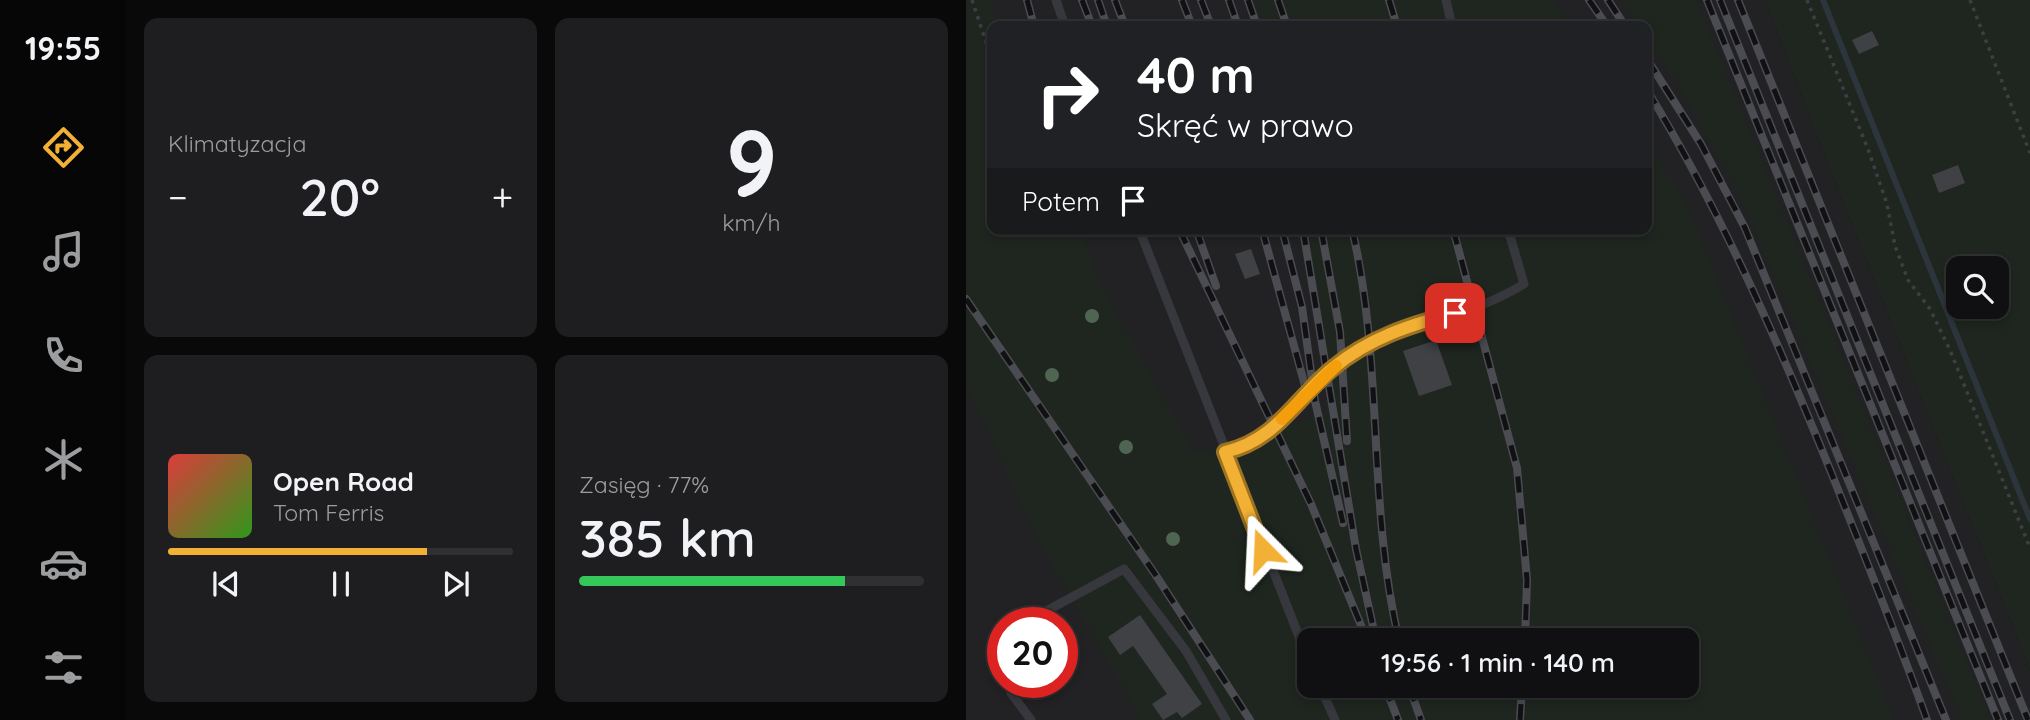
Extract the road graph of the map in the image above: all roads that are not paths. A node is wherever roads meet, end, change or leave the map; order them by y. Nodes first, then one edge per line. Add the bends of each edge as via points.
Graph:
1 (1056, 0) edge
2 (1447, 0) edge
3 (1063, 21) edge
4 (1451, 21) edge
5 (1141, 235) edge
6 (1510, 235) edge
7 (1225, 452) junction
8 (1054, 607) edge
9 (1297, 632) edge
10 (1015, 698) edge
11 (1325, 698) edge
12 (1031, 720) edge
13 (1226, 720) edge
14 (1335, 720) edge

1 - 3 lane
2 - 4 lane
5 - 7 lane
6 - 7 lane via 1524,284 1475,307 1379,337 1333,368 1249,447
7 - 9 lane
8 - 13 lane via 1124,569 1186,651
10 - 12 lane
11 - 14 lane

